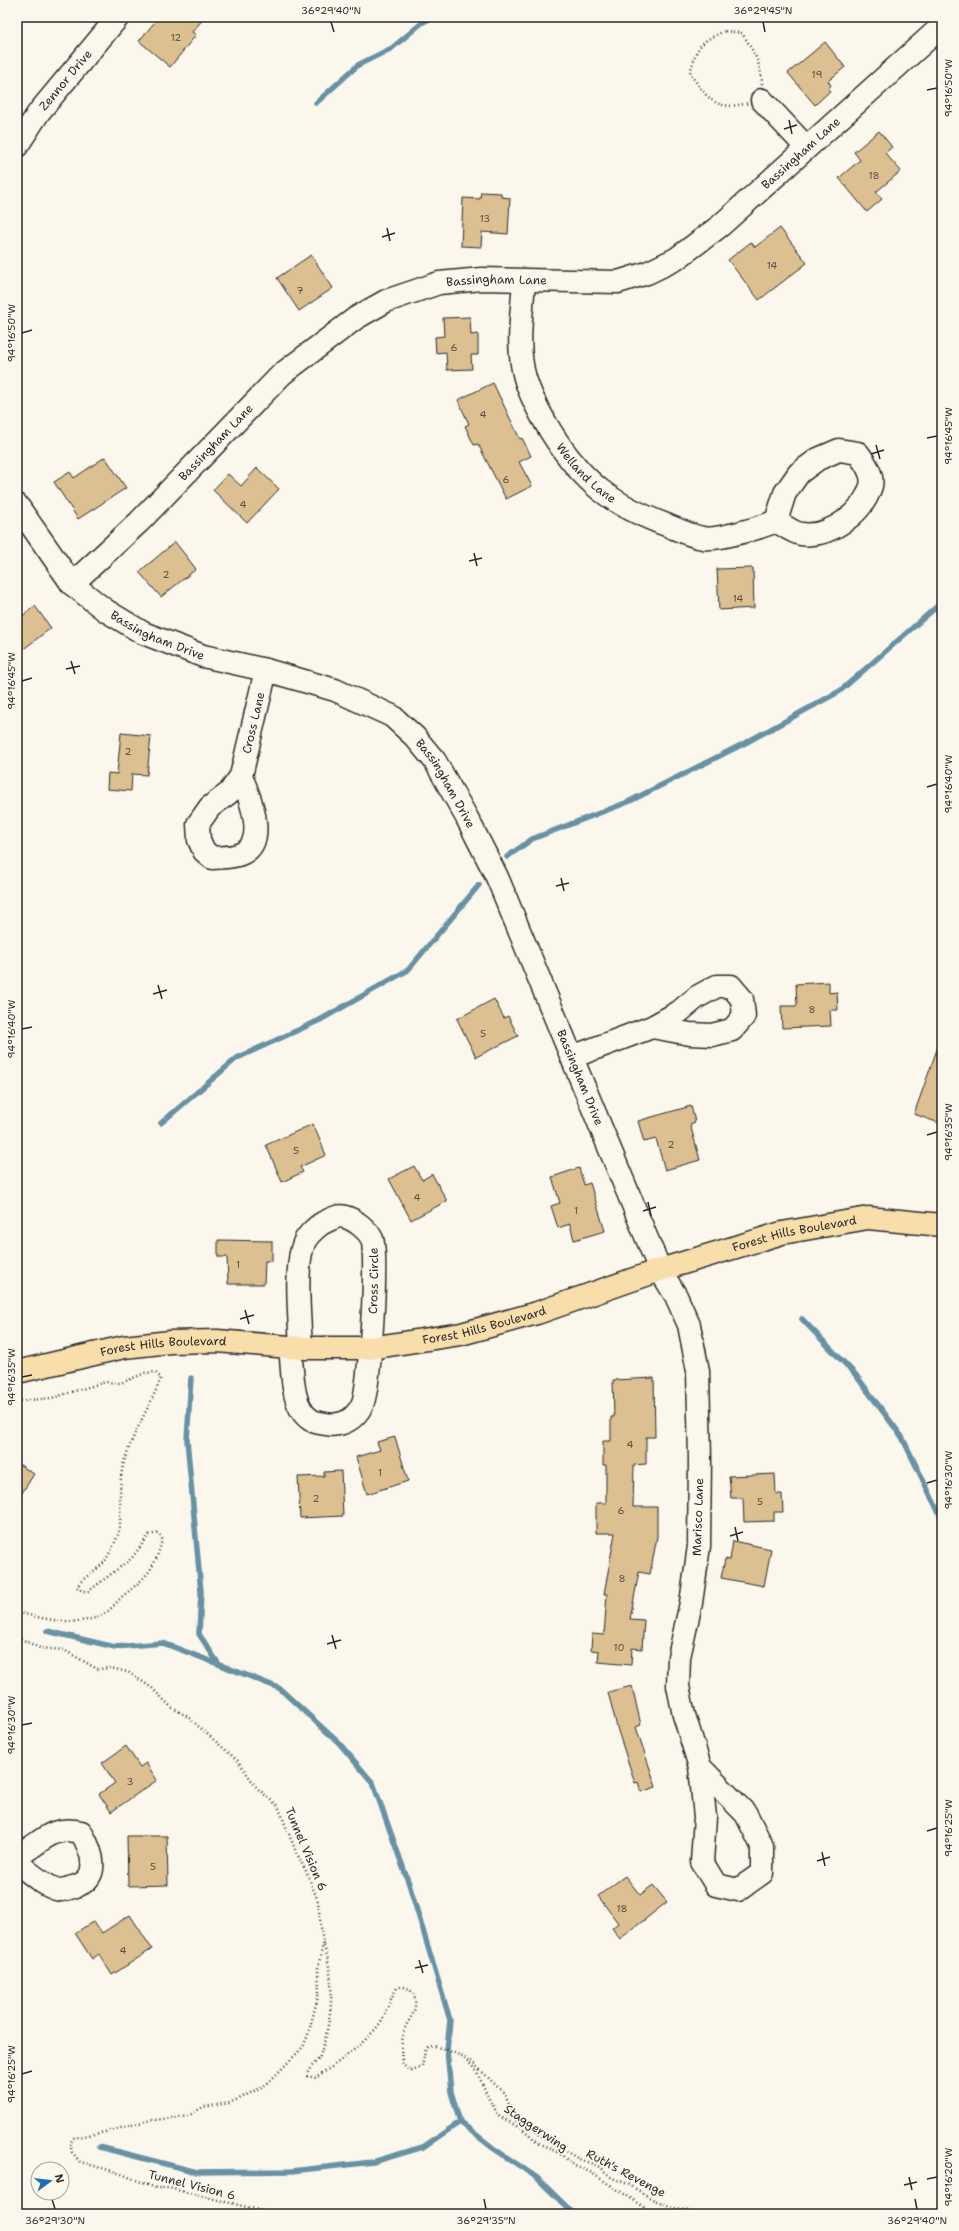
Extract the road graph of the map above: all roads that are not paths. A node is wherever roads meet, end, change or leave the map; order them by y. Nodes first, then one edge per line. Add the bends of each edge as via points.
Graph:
1 (118, 17) edge
2 (942, 26) edge
3 (762, 100) road end
4 (17, 146) edge
5 (806, 147) junction
6 (524, 281) junction
7 (17, 505) edge
8 (776, 522) dead end
9 (72, 584) junction
10 (266, 670) junction
11 (241, 776) dead end
12 (652, 1027) dead end
13 (572, 1057) junction
14 (942, 1225) edge
15 (660, 1270) junction
16 (296, 1348) junction
17 (370, 1348) junction
18 (17, 1372) edge
19 (700, 1767) junction
20 (17, 1856) edge
21 (17, 1863) edge

1 - 4 street, Zennor Drive via 39,112
2 - 5 street, Bassingham Lane
3 - 5 street
5 - 6 street, Bassingham Lane via 720,226 676,260 648,273 618,282
6 - 8 street, Welland Lane via 520,346 524,376 535,406 565,454 584,477 610,498 657,521 704,539 758,529
6 - 9 street, Bassingham Lane via 482,279 439,283 386,301 356,318 282,374 139,522
7 - 9 street, Bassingham Drive
9 - 10 street, Bassingham Drive via 105,610 143,633 203,656
10 - 11 street, Cross Lane
10 - 13 street, Bassingham Drive via 334,690 392,716 415,737 435,761 497,877
12 - 13 street
13 - 15 street, Bassingham Drive
14 - 15 main road, Forest Hills Boulevard via 868,1218 782,1233
15 - 17 main road, Forest Hills Boulevard via 537,1313 461,1334
15 - 19 street, Marisco Lane via 676,1296 689,1325 698,1371 699,1546 691,1603 679,1657 678,1686
16 - 17 main road, Forest Hills Boulevard
16 - 17 street, Cross Circle via 297,1400 312,1421 328,1425 346,1423 356,1415 363,1403
16 - 17 street, Cross Circle via 299,1260 304,1242 323,1222 341,1216 360,1225 372,1238 374,1252
16 - 18 main road, Forest Hills Boulevard via 217,1341 170,1342 124,1347
19 - 19 street, Marisco Lane via 705,1817 702,1862 716,1885 738,1890 762,1873 762,1846 746,1814
20 - 21 street via 54,1832 69,1829 81,1832 91,1849 93,1862 90,1876 79,1885 60,1890 42,1882

